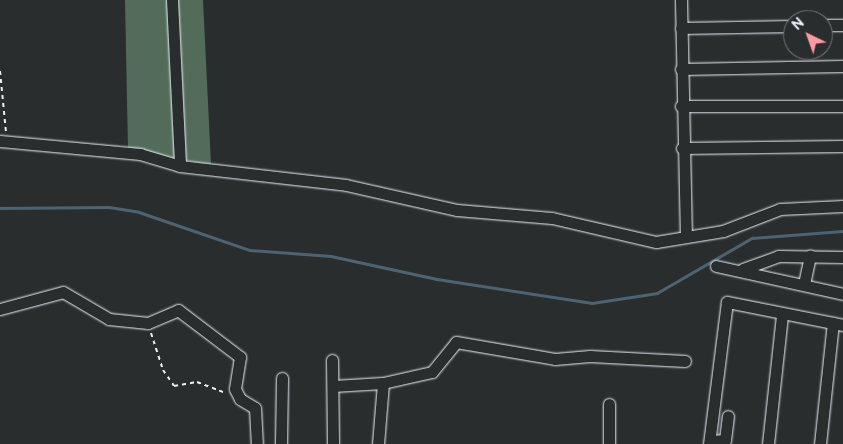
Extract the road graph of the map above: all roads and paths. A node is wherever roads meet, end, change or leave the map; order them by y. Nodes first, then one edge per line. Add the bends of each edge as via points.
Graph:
1 (172, 0) edge
2 (681, 0) edge
3 (783, 26) edge
4 (681, 28) junction
5 (843, 66) edge
6 (681, 69) junction
7 (0, 71) edge
8 (681, 106) junction
9 (843, 106) edge
10 (3, 142) edge
11 (843, 146) edge
12 (682, 148) junction
13 (180, 166) junction
14 (843, 206) edge
15 (686, 235) junction
16 (810, 256) junction
17 (843, 257) edge
18 (716, 266) dead end
19 (743, 269) junction
20 (804, 284) junction
21 (843, 294) edge
22 (0, 309) edge
23 (782, 314) junction
24 (148, 323) junction
25 (838, 324) edge
26 (332, 360) dead end
27 (685, 361) dead end
28 (282, 378) dead end
29 (383, 383) junction
30 (333, 386) junction
31 (240, 399) junction
32 (609, 404) dead end
33 (728, 416) dead end
34 (709, 443) edge
35 (256, 444) edge
36 (281, 444) edge
37 (333, 444) edge
38 (378, 444) edge
39 (609, 444) edge
40 (768, 444) edge
41 (820, 444) edge

1 - 13 street
2 - 4 street
3 - 4 street
4 - 6 street
5 - 6 street
6 - 8 street
7 - 10 path
8 - 9 street
8 - 12 street
10 - 13 street via 140,154
11 - 12 street
12 - 15 street
13 - 15 street via 346,185 448,208 552,218 656,242
14 - 15 street via 780,209 723,231
16 - 17 street
16 - 19 street via 778,256
16 - 20 street
18 - 19 street
19 - 20 street
20 - 21 street
22 - 24 street via 63,292 109,319
23 - 25 street
23 - 34 street via 724,302
23 - 40 street
24 - 31 path via 163,370 174,386 197,382
24 - 31 street via 178,310 233,349 240,356 235,381
25 - 41 street
26 - 30 street
27 - 29 street via 590,356 555,359 456,342 432,372
28 - 36 street
29 - 30 street
29 - 38 street
30 - 37 street
31 - 35 street via 255,408
32 - 39 street
33 - 34 street via 725,440

